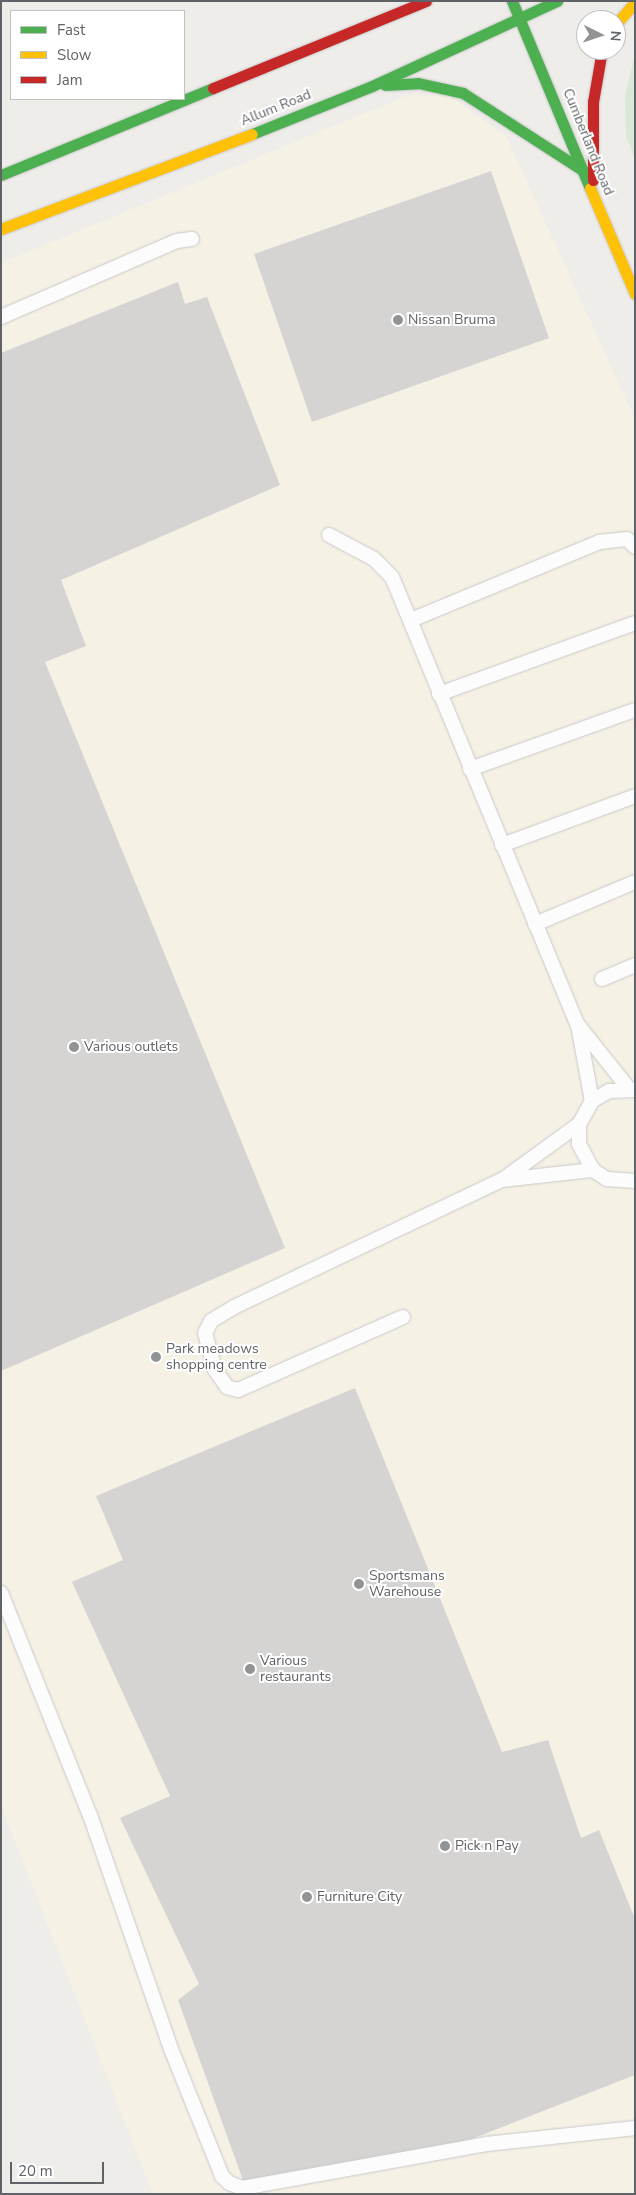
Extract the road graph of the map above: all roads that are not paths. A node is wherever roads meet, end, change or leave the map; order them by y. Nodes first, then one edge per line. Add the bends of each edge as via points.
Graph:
1 (426, 1) edge
2 (512, 1) edge
3 (557, 1) edge
4 (635, 2) edge
5 (626, 12) edge
6 (519, 17) junction
7 (600, 60) edge
8 (372, 86) junction
9 (184, 100) edge
10 (185, 100) edge
11 (584, 171) junction
12 (1, 175) edge
13 (592, 193) junction
14 (1, 228) edge
15 (192, 239) dead end
16 (635, 294) edge
17 (1, 317) edge
18 (329, 536) dead end
19 (635, 547) edge
20 (411, 620) junction
21 (635, 623) edge
22 (440, 694) junction
23 (635, 710) edge
24 (470, 769) junction
25 (635, 796) edge
26 (502, 845) junction
27 (635, 882) edge
28 (535, 924) junction
29 (635, 965) edge
30 (602, 979) dead end
31 (578, 1025) junction
32 (632, 1090) edge
33 (592, 1101) junction
34 (579, 1124) junction
35 (593, 1170) junction
36 (502, 1180) junction
37 (635, 1181) edge
38 (403, 1317) dead end
39 (1, 1593) edge
40 (635, 2128) edge

1 - 10 main road
2 - 6 main road, Cumberland Road
3 - 6 main road, Allum Road
4 - 5 main road
6 - 8 main road, Allum Road
6 - 11 main road, Cumberland Road
7 - 13 main road via 593,102
8 - 11 main road via 418,83 463,93
8 - 14 main road, Allum Road via 93,197
9 - 12 main road
11 - 13 main road, Cumberland Road
13 - 16 main road, Cumberland Road
15 - 17 lane via 178,241
18 - 20 lane via 380,565 392,577
19 - 20 lane via 627,539 599,542
20 - 22 lane
21 - 22 lane
22 - 24 lane
23 - 24 lane
24 - 26 lane
25 - 26 lane
26 - 28 lane
27 - 28 lane
28 - 31 lane
29 - 30 lane
31 - 32 lane
31 - 33 lane
32 - 33 lane via 608,1091
33 - 34 lane
34 - 35 lane via 579,1144
34 - 36 lane
35 - 36 lane
35 - 37 lane via 607,1179
36 - 38 lane via 211,1321 205,1333 214,1370 227,1387 238,1390
39 - 40 lane via 90,1815 171,2049 222,2176 229,2183 242,2188 486,2144

